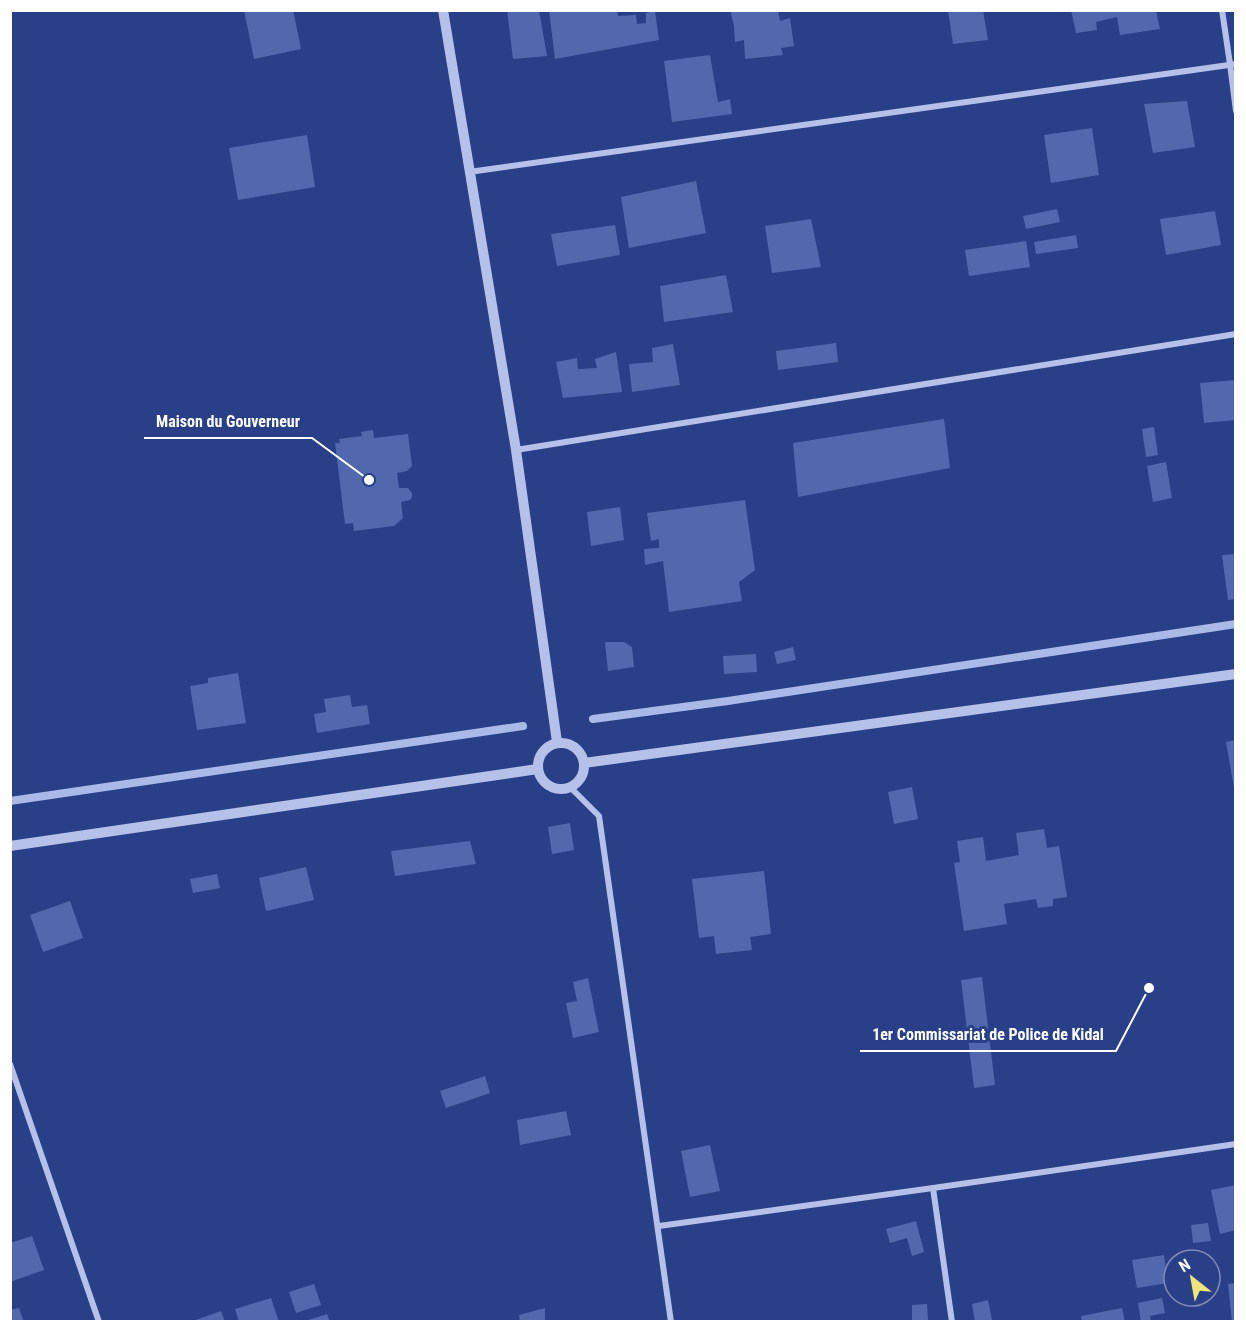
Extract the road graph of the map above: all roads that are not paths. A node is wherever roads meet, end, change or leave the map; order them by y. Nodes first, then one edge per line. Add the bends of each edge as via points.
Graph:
1 (443, 10) edge
2 (1222, 10) edge
3 (1233, 64) edge
4 (1236, 111) edge
5 (469, 172) junction
6 (1236, 334) edge
7 (516, 450) junction
8 (1236, 674) edge
9 (557, 742) junction
10 (584, 763) junction
11 (538, 769) junction
12 (570, 787) junction
13 (10, 846) edge
14 (10, 1065) edge
15 (1236, 1144) edge
16 (933, 1188) junction
17 (658, 1227) junction
18 (98, 1319) edge
19 (89, 1322) edge
20 (671, 1322) edge
21 (952, 1322) edge

1 - 5 street
2 - 3 street
3 - 4 street
3 - 5 street
5 - 7 street
6 - 7 street
7 - 9 street
8 - 10 street
9 - 10 street via 574,747
9 - 11 street via 542,752
10 - 12 street via 581,777
11 - 12 street via 546,784
11 - 13 street
12 - 17 street via 599,816
14 - 18 street
15 - 16 street
16 - 17 street
16 - 21 street
17 - 20 street
18 - 19 street

